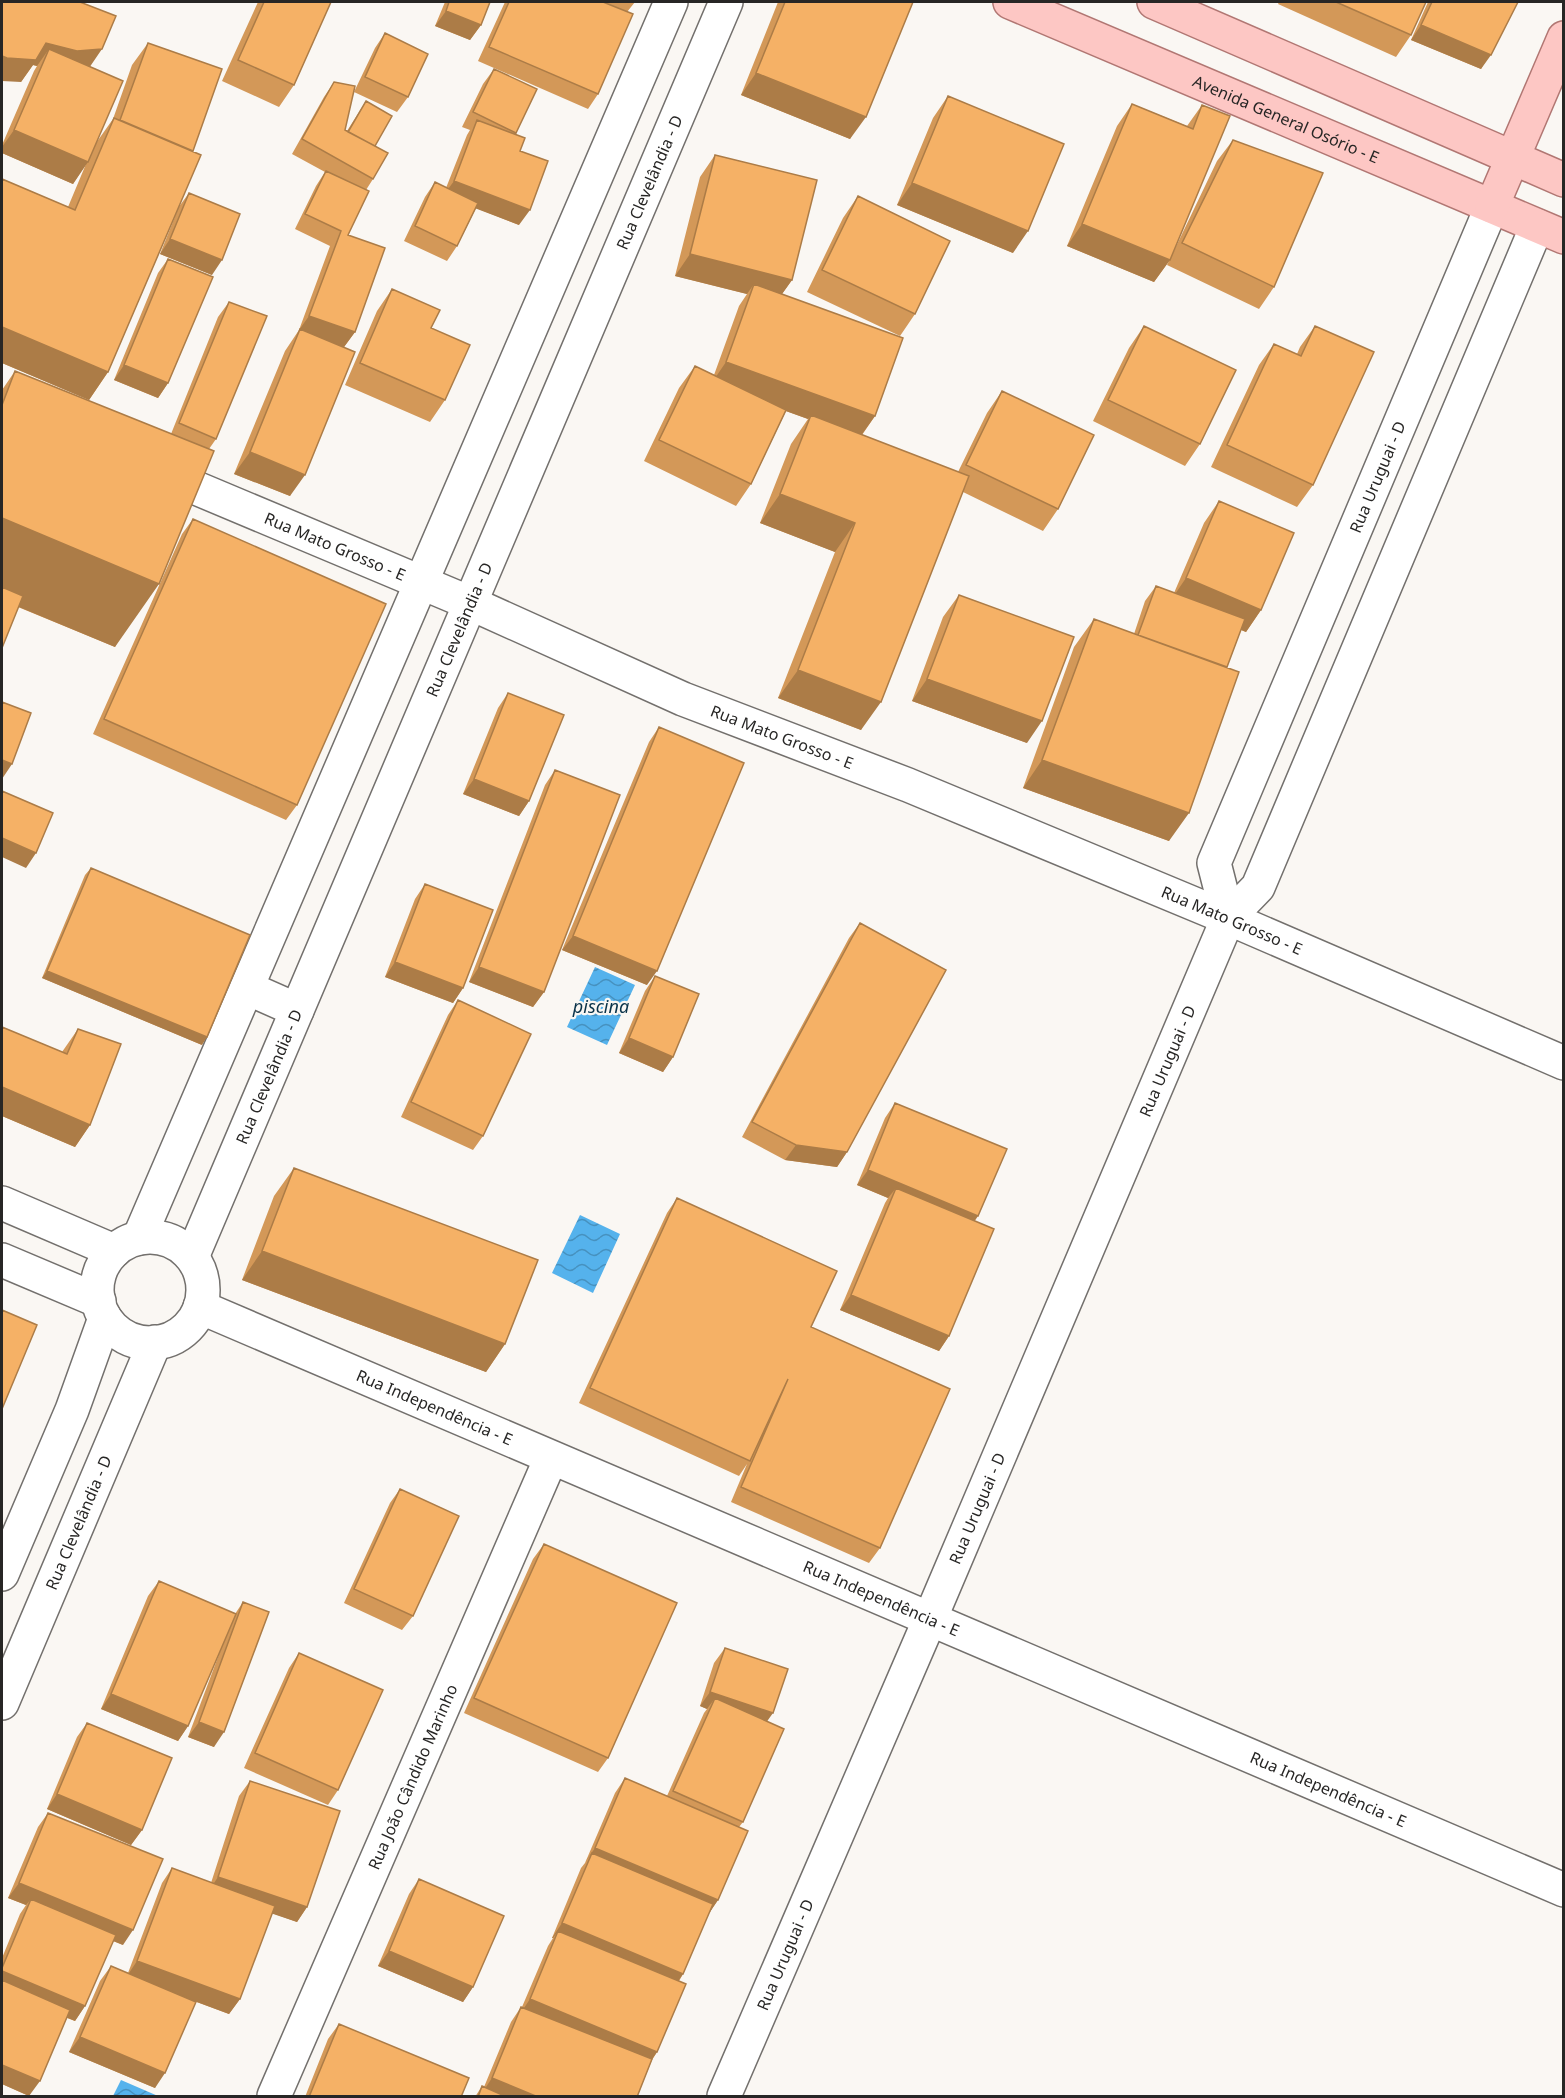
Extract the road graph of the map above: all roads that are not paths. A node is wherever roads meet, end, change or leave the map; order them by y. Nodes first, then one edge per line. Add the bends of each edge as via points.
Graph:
1 (671, 2) edge
2 (726, 2) edge
3 (1010, 2) edge
4 (1155, 2) edge
5 (1563, 38) edge
6 (1513, 158) junction
7 (1562, 173) edge
8 (1492, 206) junction
9 (1550, 231) edge
10 (571, 232) junction
11 (619, 252) junction
12 (134, 462) edge
13 (1342, 561) junction
14 (1389, 578) junction
15 (422, 583) junction
16 (470, 603) junction
17 (1228, 918) junction
18 (247, 988) junction
19 (297, 1010) junction
20 (1563, 1063) edge
21 (2, 1203) edge
22 (127, 1244) junction
23 (192, 1257) junction
24 (2, 1260) edge
25 (200, 1307) junction
26 (102, 1310) junction
27 (155, 1342) junction
28 (551, 1458) junction
29 (2, 1574) edge
30 (930, 1619) junction
31 (2, 1703) edge
32 (1563, 1890) edge
33 (274, 2097) edge
34 (724, 2097) edge

1 - 10 street
2 - 11 street, Rua Clevelândia - D
3 - 8 main road, Avenida General Osório - E
4 - 6 main road
5 - 6 main road, Rua Uruguai - D
6 - 7 main road
6 - 8 main road, Rua Uruguai - D
7 - 9 main road, Rua Uruguai - D
8 - 9 main road, Avenida General Osório - E
8 - 13 street, Rua Uruguai - D
9 - 14 street, Rua Uruguai - D
10 - 11 street
10 - 15 street
11 - 16 street, Rua Clevelândia - D
12 - 15 street, Rua Mato Grosso - E
13 - 14 street
13 - 17 street, Rua Uruguai - D via 1214,863
14 - 17 street, Rua Uruguai - D via 1258,887
15 - 16 street, Rua Mato Grosso - E
15 - 18 street
16 - 17 street, Rua Mato Grosso - E via 682,699 908,785
16 - 19 street, Rua Clevelândia - D
17 - 20 street, Rua Mato Grosso - E
17 - 30 street, Rua Uruguai - D
18 - 19 street
18 - 22 street
19 - 23 street, Rua Clevelândia - D
21 - 22 street
22 - 23 street via 159,1237 177,1244
22 - 26 street via 101,1269 97,1290
23 - 25 street via 203,1281
24 - 26 street
25 - 27 street via 187,1328
25 - 28 street, Rua Independência - E
26 - 27 street via 119,1333 145,1343
26 - 29 street via 72,1410
27 - 31 street, Rua Clevelândia - D
28 - 30 street, Rua Independência - E
28 - 33 street, Rua João Cândido Marinho
30 - 32 street, Rua Independência - E
30 - 34 street, Rua Uruguai - D

